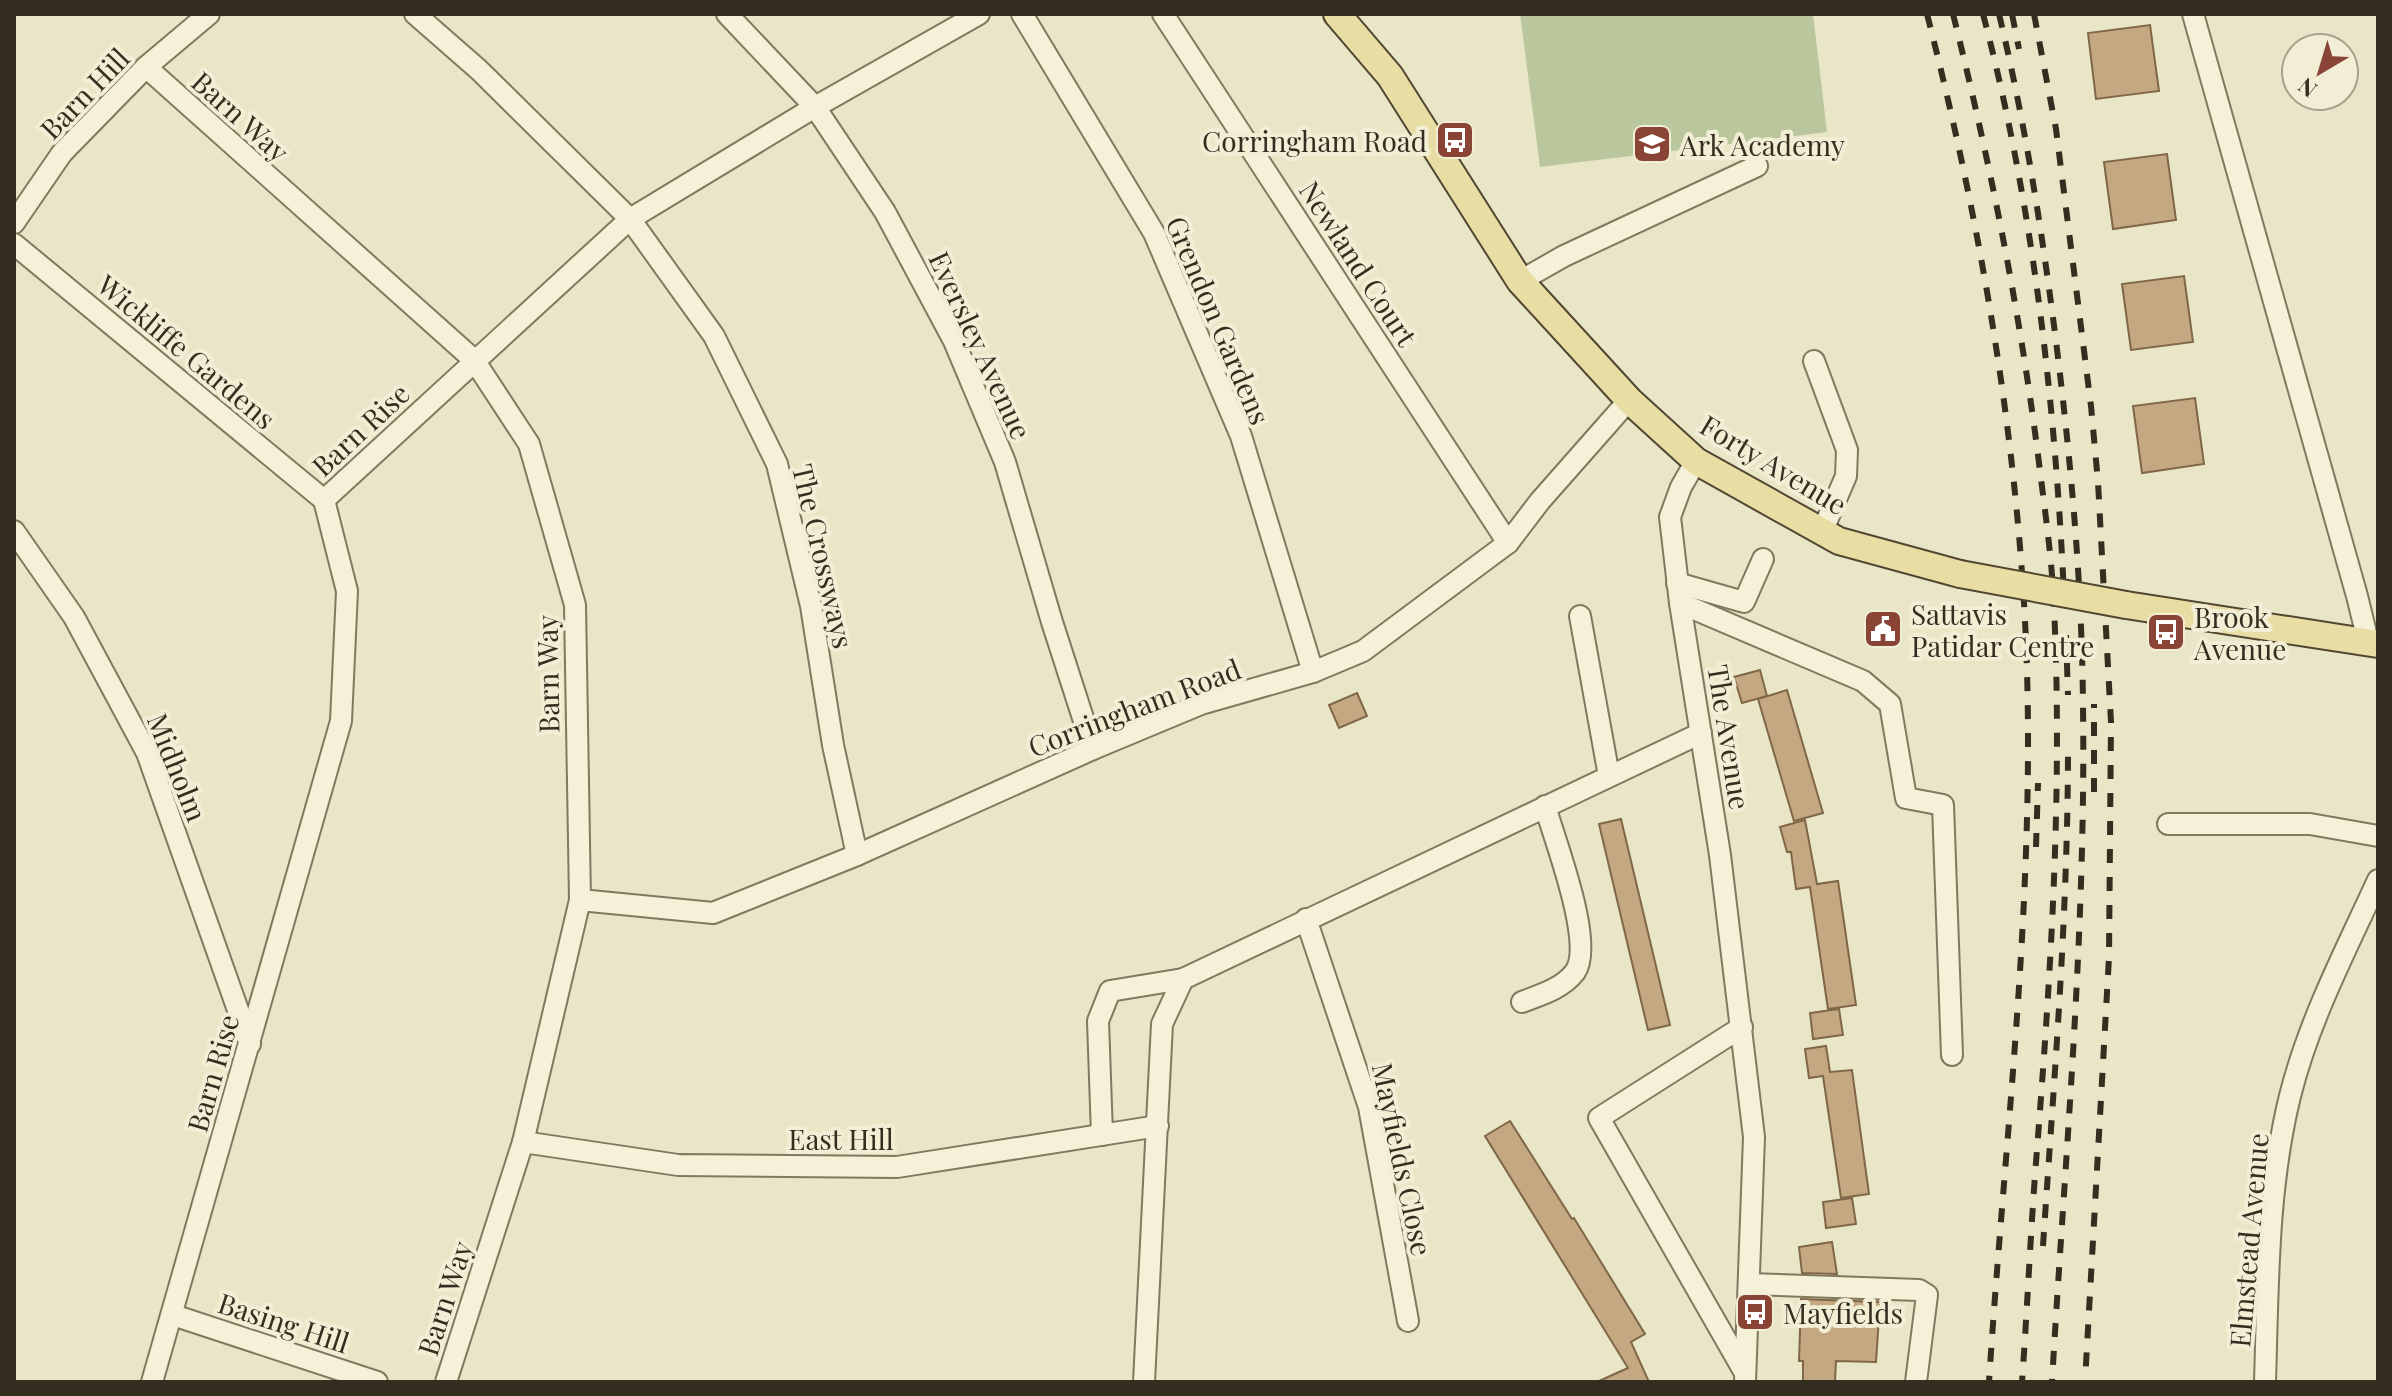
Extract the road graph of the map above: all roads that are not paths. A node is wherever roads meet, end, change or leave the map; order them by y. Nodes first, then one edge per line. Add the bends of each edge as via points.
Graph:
1 (209, 14) edge
2 (415, 14) edge
3 (727, 14) edge
4 (979, 14) edge
5 (1022, 14) edge
6 (1163, 14) edge
7 (1337, 14) edge
8 (2193, 14) edge
9 (146, 67) junction
10 (815, 107) junction
11 (1757, 166) dead end
12 (630, 219) junction
13 (14, 223) edge
14 (14, 244) edge
15 (1520, 281) junction
16 (474, 360) junction
17 (1814, 361) dead end
18 (1629, 400) junction
19 (1696, 461) junction
20 (324, 500) junction
21 (14, 531) edge
22 (1822, 532) junction
23 (1508, 543) junction
24 (1763, 559) dead end
25 (1677, 583) junction
26 (1680, 603) junction
27 (1580, 616) dead end
28 (2373, 642) edge
29 (1313, 672) junction
30 (1701, 733) junction
31 (1093, 749) junction
32 (1609, 776) junction
33 (1545, 806) junction
34 (2168, 824) dead end
35 (2378, 836) edge
36 (857, 855) junction
37 (2378, 880) edge
38 (580, 900) junction
39 (1306, 919) junction
40 (1183, 979) junction
41 (1522, 1002) dead end
42 (1742, 1027) junction
43 (250, 1044) junction
44 (1952, 1055) dead end
45 (1158, 1126) junction
46 (1102, 1135) junction
47 (523, 1142) junction
48 (1749, 1284) junction
49 (173, 1315) junction
50 (1408, 1321) dead end
51 (1745, 1378) edge
52 (152, 1382) edge
53 (377, 1382) edge
54 (446, 1382) edge
55 (1144, 1382) edge
56 (1916, 1382) edge
57 (2265, 1382) edge

1 - 9 street, Barn Hill
2 - 12 street, The Crossways
3 - 10 street, Eversley Avenue
4 - 10 street, Barn Rise
5 - 29 street, Grendon Gardens via 1154,233 1241,436
6 - 23 street, Newland Court
7 - 15 main road, Forty Avenue via 1390,76
8 - 28 street
9 - 13 street, Barn Hill via 62,153
9 - 16 street, Barn Way
10 - 12 street, Barn Rise
10 - 31 street, Eversley Avenue via 885,212 954,341 1005,462
11 - 15 street
12 - 16 street, Barn Rise
12 - 36 street, The Crossways via 714,336 777,464 811,606
14 - 20 street, Wickliffe Gardens
15 - 18 main road, Forty Avenue
16 - 20 street, Barn Rise
16 - 38 street, Barn Way via 529,444 575,605
17 - 22 street via 1847,450 1846,476
18 - 19 main road, Forty Avenue
18 - 23 street, Corringham Road
19 - 22 main road, Forty Avenue
19 - 25 street, The Avenue via 1670,517
20 - 43 street, Barn Rise via 347,591 341,721
21 - 43 street, Midholm via 74,617 147,753
22 - 28 main road, Forty Avenue, bridge via 1960,574
23 - 29 street, Corringham Road via 1363,651
24 - 25 street via 1744,602
25 - 26 street, The Avenue
26 - 30 street, The Avenue
26 - 44 street via 1863,681 1890,704 1906,798 1943,805
27 - 32 street
29 - 31 street, Corringham Road via 1201,704
30 - 32 street
30 - 42 street, The Avenue
31 - 36 street, Corringham Road
32 - 33 street
33 - 39 street
33 - 41 street via 1576,909 1582,954 1565,983
34 - 35 street via 2310,824
36 - 38 street, Corringham Road via 713,913
37 - 57 street, Elmstead Avenue via 2303,1050 2290,1096 2272,1219
38 - 47 street, Barn Way
39 - 40 street
39 - 50 street, Mayfields Close via 1369,1107
40 - 45 street via 1162,1024
40 - 46 street via 1110,991 1098,1021
42 - 48 street, The Avenue via 1754,1137
42 - 51 street, The Avenue via 1599,1118
43 - 49 street, Barn Rise
45 - 46 street, East Hill
45 - 55 street
46 - 47 street, East Hill via 897,1167 678,1165
47 - 54 street, Barn Way
48 - 51 street, The Avenue
48 - 56 street via 1919,1290 1927,1295
49 - 52 street, Barn Rise
49 - 53 street, Basing Hill

